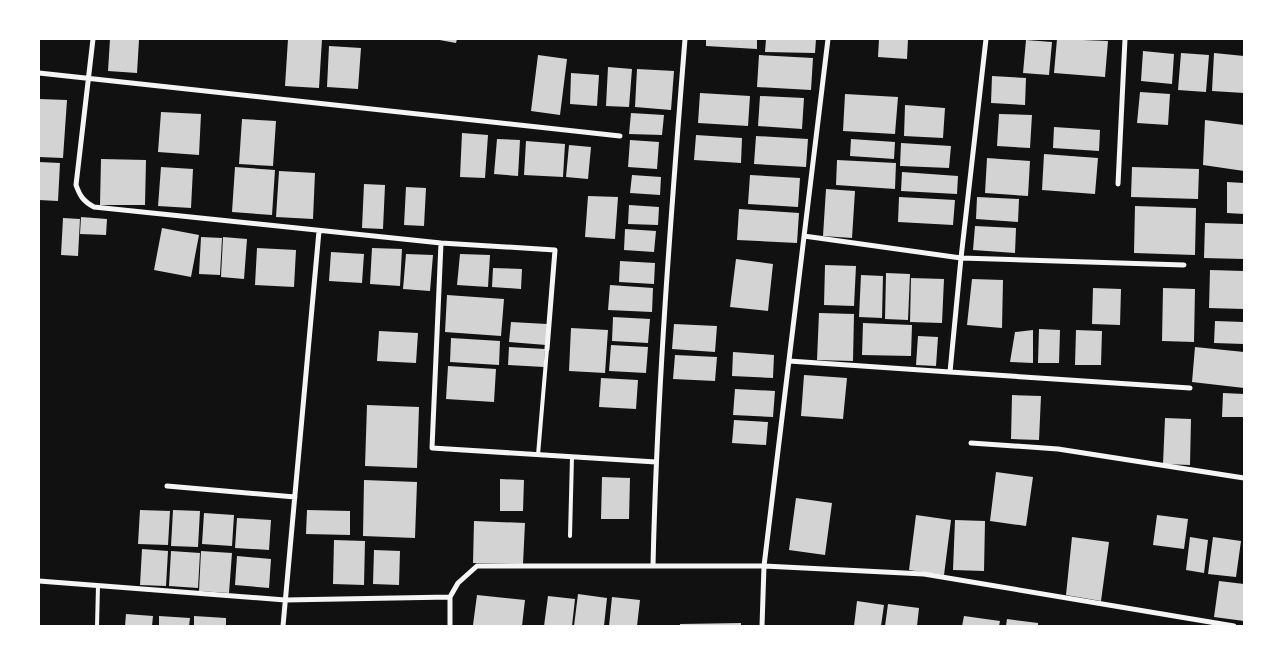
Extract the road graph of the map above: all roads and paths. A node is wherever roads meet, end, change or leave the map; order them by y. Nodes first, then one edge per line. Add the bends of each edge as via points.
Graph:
1 (93, 39) edge
2 (685, 39) edge
3 (828, 39) edge
4 (986, 39) edge
5 (1125, 39) edge
6 (39, 73) edge
7 (89, 79) junction
8 (620, 136) dead end
9 (1118, 184) dead end
10 (319, 231) junction
11 (804, 236) junction
12 (441, 243) junction
13 (960, 258) junction
14 (1184, 265) dead end
15 (547, 349) joint
16 (789, 361) junction
17 (950, 372) junction
18 (1190, 388) dead end
19 (971, 443) dead end
20 (538, 455) junction
21 (572, 457) junction
22 (656, 462) junction
23 (1244, 478) edge
24 (167, 486) dead end
25 (295, 497) junction
26 (570, 536) dead end
27 (653, 566) junction
28 (764, 566) junction
29 (39, 581) edge
30 (98, 586) junction
31 (450, 597) junction
32 (285, 600) junction
33 (97, 626) edge
34 (283, 626) edge
35 (450, 626) edge
36 (762, 626) edge
37 (1234, 626) edge

1 - 7 street
2 - 22 street
3 - 11 street
4 - 13 street
5 - 9 street
6 - 7 street
7 - 8 street
7 - 10 street via 76,185 81,198 94,207
10 - 12 street
10 - 25 street
11 - 13 street
11 - 16 street
12 - 15 street via 555,250
12 - 20 street via 432,448
13 - 14 street
13 - 17 street
15 - 20 lane
16 - 17 street
16 - 28 street
17 - 18 street
19 - 23 street via 1058,449
20 - 21 street
21 - 22 street
21 - 26 lane
22 - 27 street
24 - 25 street
25 - 32 street
27 - 28 street
27 - 31 street via 477,566 458,583
28 - 36 street
28 - 37 street via 924,574
29 - 30 street
30 - 32 street
30 - 33 lane
31 - 32 street
31 - 35 street
32 - 34 street

